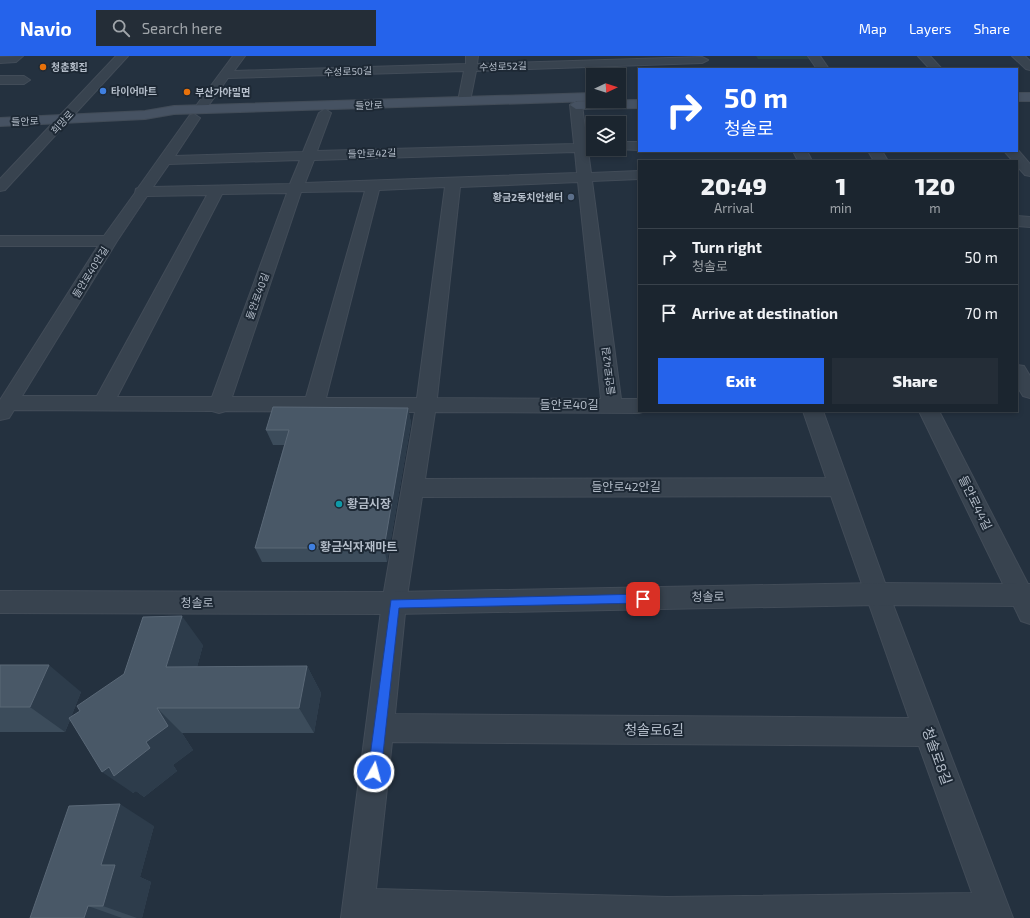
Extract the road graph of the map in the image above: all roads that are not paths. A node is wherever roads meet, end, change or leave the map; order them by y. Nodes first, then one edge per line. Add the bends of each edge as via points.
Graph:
1 (122, 56) edge
2 (238, 56) edge
3 (814, 56) edge
4 (924, 56) edge
5 (1018, 56) edge
6 (14, 58) edge
7 (0, 60) edge
8 (472, 62) edge
9 (703, 62) edge
10 (1030, 67) edge
11 (822, 68) edge
12 (935, 68) edge
13 (0, 72) edge
14 (225, 75) junction
15 (0, 80) edge
16 (24, 80) dead end
17 (638, 96) edge
18 (586, 97) edge
19 (626, 97) edge
20 (1018, 97) edge
21 (1030, 97) edge
22 (464, 101) junction
23 (638, 104) edge
24 (576, 105) junction
25 (325, 113) junction
26 (197, 114) junction
27 (65, 119) junction
28 (0, 122) edge
29 (586, 143) edge
30 (626, 146) edge
31 (638, 146) edge
32 (586, 147) edge
33 (1012, 152) edge
34 (308, 156) junction
35 (586, 156) edge
36 (164, 160) junction
37 (1030, 172) edge
38 (638, 175) edge
39 (584, 176) junction
40 (453, 183) junction
41 (372, 186) junction
42 (0, 187) edge
43 (296, 187) junction
44 (217, 190) junction
45 (142, 192) junction
46 (1018, 221) edge
47 (1030, 222) edge
48 (0, 241) edge
49 (109, 241) junction
50 (1018, 373) edge
51 (1030, 391) edge
52 (103, 404) junction
53 (314, 405) junction
54 (426, 405) junction
55 (612, 405) junction
56 (219, 406) junction
57 (638, 406) edge
58 (4, 410) edge
59 (813, 412) edge
60 (930, 412) edge
61 (840, 487) junction
62 (413, 488) junction
63 (877, 594) junction
64 (1027, 601) edge
65 (0, 602) edge
66 (394, 603) junction
67 (380, 728) junction
68 (928, 732) junction
69 (358, 912) edge
70 (508, 914) edge
71 (871, 914) edge
72 (996, 914) edge
73 (667, 916) edge

1 - 27 street, 희망로
2 - 14 street
3 - 11 street
4 - 12 street
5 - 10 street
6 - 7 street
6 - 13 street
8 - 9 street, 수성로52길
8 - 14 street, 수성로50길
8 - 22 street, 수성로52길
14 - 26 street
15 - 16 street
17 - 19 main road
18 - 22 main road, 들안로
20 - 21 main road
22 - 26 main road, 들안로
23 - 24 main road, 들안로
24 - 25 main road, 들안로
24 - 29 street, 들안로42길
25 - 26 main road, 들안로
25 - 34 street, 들안로40길
26 - 27 main road, 들안로 via 168,118 145,115
26 - 36 street
27 - 28 main road, 들안로
27 - 42 street, 희망로
30 - 31 street
32 - 34 street, 들안로42길
33 - 37 street
34 - 36 street, 들안로42길
34 - 43 street, 들안로40길
35 - 39 street, 들안로42길
36 - 45 street
38 - 39 street
39 - 40 street
39 - 55 street, 들안로42길
40 - 41 street
40 - 54 street
41 - 43 street
41 - 53 street
43 - 44 street
43 - 56 street, 들안로40길
44 - 45 street
44 - 52 street
45 - 49 street, 들안로40안길
46 - 47 street
48 - 49 street
49 - 58 street, 들안로40안길
50 - 51 street
52 - 56 street, 들안로40길
52 - 58 street, 들안로40길
53 - 54 street, 들안로40길
53 - 56 street, 들안로40길
54 - 55 street, 들안로40길
54 - 62 street
55 - 57 street, 들안로40길
59 - 61 street
60 - 64 street, 들안로44길
61 - 62 street, 들안로42안길
61 - 63 street
62 - 66 street
63 - 64 street, 청솔로
63 - 66 street, 청솔로
63 - 68 street, 청솔로8길
65 - 66 street, 청솔로
66 - 67 street
67 - 68 street, 청솔로6길
67 - 69 street
68 - 72 street, 청솔로8길
69 - 70 street
70 - 73 street
71 - 72 street
71 - 73 street

